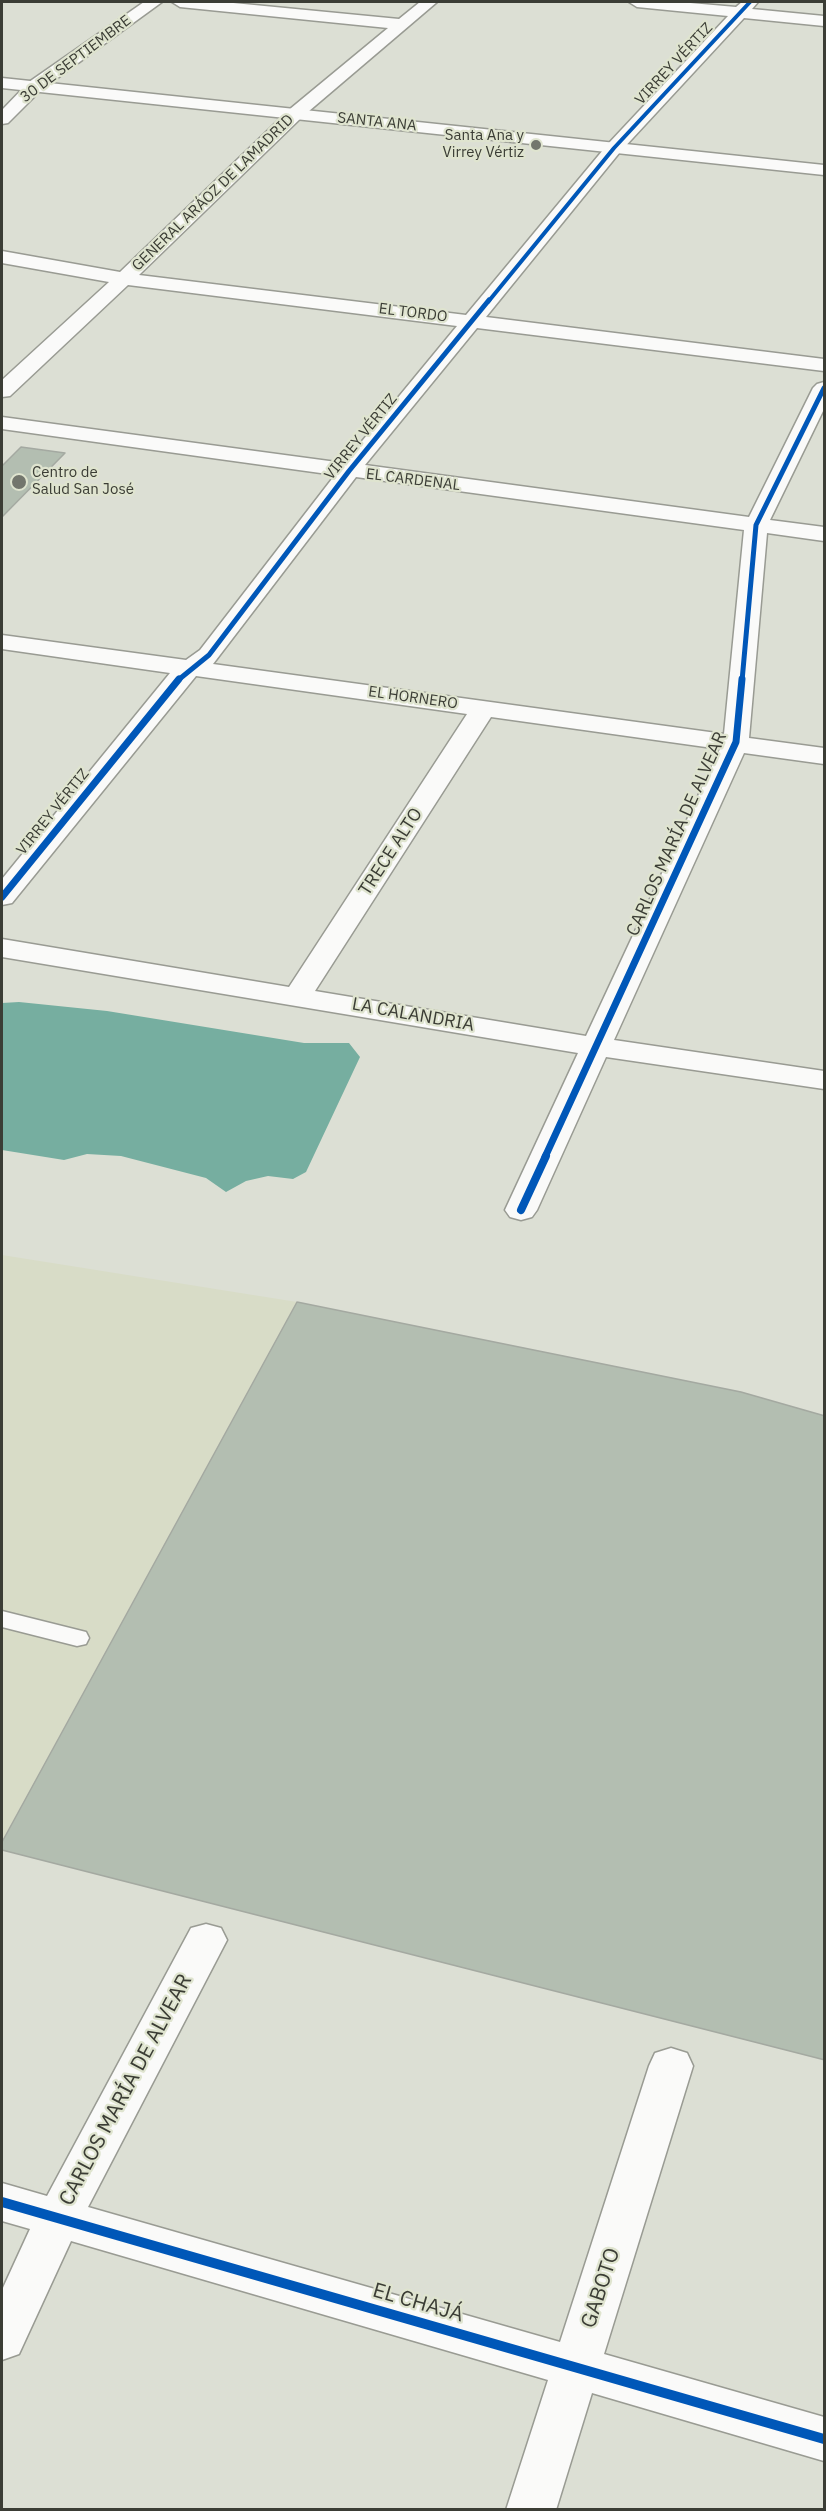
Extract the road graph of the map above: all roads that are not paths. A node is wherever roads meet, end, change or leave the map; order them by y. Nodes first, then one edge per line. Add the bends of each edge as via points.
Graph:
1 (154, 2) edge
2 (180, 2) edge
3 (429, 2) edge
4 (637, 2) edge
5 (745, 7) edge
6 (825, 21) edge
7 (401, 24) junction
8 (2, 83) edge
9 (35, 86) junction
10 (296, 113) junction
11 (2, 119) edge
12 (614, 148) junction
13 (825, 170) edge
14 (2, 257) edge
15 (124, 279) junction
16 (475, 320) junction
17 (825, 365) edge
18 (825, 388) edge
19 (2, 390) edge
20 (2, 423) edge
21 (349, 471) junction
22 (756, 525) junction
23 (825, 534) edge
24 (2, 642) edge
25 (195, 667) junction
26 (484, 708) junction
27 (736, 742) junction
28 (825, 756) edge
29 (2, 897) edge
30 (2, 948) edge
31 (298, 995) junction
32 (597, 1047) junction
33 (825, 1080) edge
34 (521, 1210) dead end
35 (2, 1619) edge
36 (77, 1638) dead end
37 (206, 1940) dead end
38 (670, 2066) dead end
39 (2, 2202) edge
40 (57, 2219) junction
41 (2, 2338) edge
42 (575, 2367) junction
43 (825, 2439) edge
44 (531, 2510) edge

1 - 9 street, 30 DE SEPTIEMBRE
2 - 7 street
3 - 7 street, GENERAL ARÁOZ DE LAMADRID
4 - 5 street
5 - 6 street
5 - 12 street, VIRREY VÉRTIZ
7 - 10 street, GENERAL ARÁOZ DE LAMADRID
8 - 9 street, SANTA ANA
9 - 10 street, SANTA ANA
9 - 11 street, 30 DE SEPTIEMBRE
10 - 12 street, SANTA ANA
10 - 15 street, GENERAL ARÁOZ DE LAMADRID
12 - 13 street, SANTA ANA
12 - 16 street, VIRREY VÉRTIZ
14 - 15 street, EL TORDO
15 - 16 street, EL TORDO
15 - 19 street, GENERAL ARÁOZ DE LAMADRID
16 - 17 street, EL TORDO
16 - 21 street, VIRREY VÉRTIZ
18 - 22 street, CARLOS MARÍA DE ALVEAR
20 - 21 street, EL CARDENAL
21 - 22 street, EL CARDENAL
21 - 25 street, VIRREY VÉRTIZ via 209,655
22 - 23 street, EL CARDENAL
22 - 27 street, CARLOS MARÍA DE ALVEAR
24 - 25 street, EL HORNERO
25 - 26 street, EL HORNERO
25 - 29 street, VIRREY VÉRTIZ via 182,676
26 - 27 street, EL HORNERO
26 - 31 street, TRECE ALTO
27 - 28 street, EL HORNERO
27 - 32 street, CARLOS MARÍA DE ALVEAR
30 - 31 street, LA CALANDRIA
31 - 32 street, LA CALANDRIA
32 - 33 street, LA CALANDRIA
32 - 34 street, CARLOS MARÍA DE ALVEAR
35 - 36 lane
37 - 40 street, CARLOS MARÍA DE ALVEAR
38 - 42 street, GABOTO
39 - 40 street, EL CHAJÁ
40 - 41 street, CARLOS MARÍA DE ALVEAR
40 - 42 street, EL CHAJÁ
42 - 43 street, EL CHAJÁ
42 - 44 street, GABOTO

